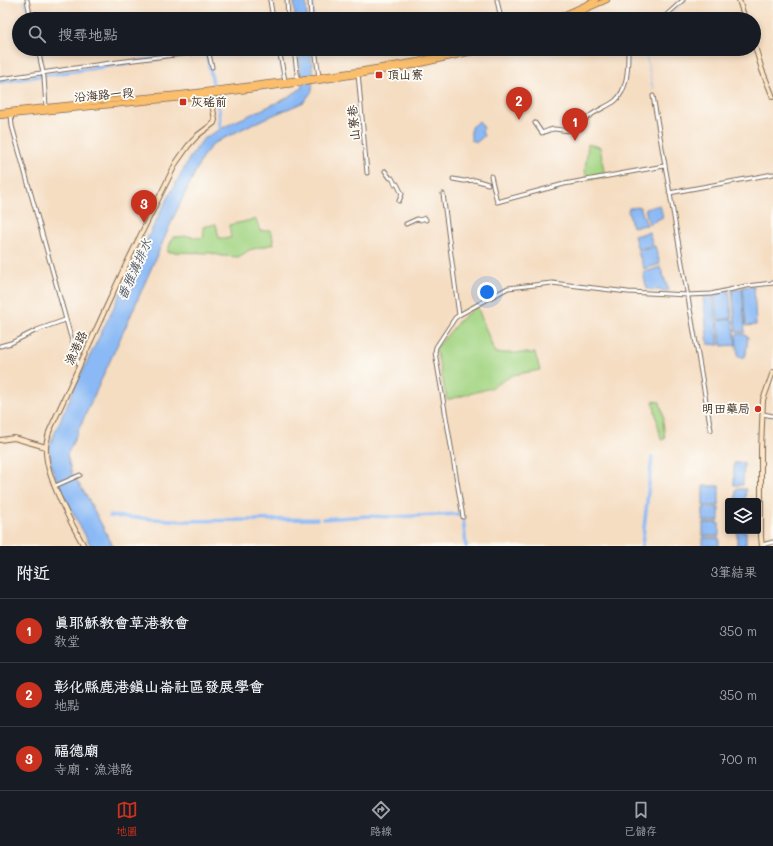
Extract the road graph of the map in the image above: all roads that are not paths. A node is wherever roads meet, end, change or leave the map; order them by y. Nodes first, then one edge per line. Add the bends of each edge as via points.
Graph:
1 (27, 0) edge
2 (270, 0) edge
3 (287, 0) edge
4 (310, 0) edge
5 (497, 0) edge
6 (596, 0) edge
7 (607, 0) edge
8 (683, 0) edge
9 (738, 0) edge
10 (30, 12) edge
11 (272, 12) edge
12 (288, 12) edge
13 (311, 12) edge
14 (500, 12) edge
15 (569, 12) edge
16 (580, 12) edge
17 (670, 12) edge
18 (742, 12) edge
19 (40, 56) edge
20 (167, 56) edge
21 (209, 56) edge
22 (280, 56) edge
23 (295, 56) edge
24 (316, 56) edge
25 (439, 56) edge
26 (455, 56) edge
27 (628, 56) edge
28 (758, 56) edge
29 (212, 67) dead end
30 (43, 72) junction
31 (358, 73) junction
32 (0, 79) edge
33 (318, 79) junction
34 (284, 81) junction
35 (299, 81) junction
36 (217, 92) junction
37 (210, 93) junction
38 (653, 96) dead end
39 (773, 97) edge
40 (47, 109) junction
41 (0, 112) edge
42 (11, 112) junction
43 (0, 116) edge
44 (535, 122) dead end
45 (664, 166) junction
46 (385, 171) dead end
47 (367, 173) dead end
48 (773, 174) edge
49 (491, 176) dead end
50 (453, 179) dead end
51 (488, 184) dead end
52 (669, 193) junction
53 (443, 194) dead end
54 (399, 200) dead end
55 (426, 220) dead end
56 (406, 224) dead end
57 (773, 283) edge
58 (688, 295) junction
59 (459, 315) junction
60 (66, 320) junction
61 (0, 346) edge
62 (79, 366) junction
63 (773, 372) edge
64 (763, 414) junction
65 (773, 416) edge
66 (711, 430) dead end
67 (0, 440) edge
68 (46, 447) junction
69 (80, 476) dead end
70 (55, 486) junction
71 (463, 517) dead end
72 (773, 542) edge
73 (762, 545) edge
74 (84, 546) edge

1 - 10 street
2 - 11 street
3 - 12 street
4 - 13 street
5 - 14 street
6 - 15 main road
7 - 16 main road
8 - 17 street
9 - 18 street
19 - 30 street
20 - 30 street
21 - 29 street
22 - 34 street
23 - 35 street
24 - 33 street
25 - 31 main road
26 - 31 main road via 407,67
27 - 44 street via 627,78 621,92 615,100 589,116 576,129 553,129 542,133
28 - 39 street
30 - 32 street
30 - 40 street
31 - 33 main road
31 - 47 street, 山寮巷
33 - 35 main road
34 - 35 main road
34 - 36 main road
35 - 36 main road
36 - 37 main road, 沿海路一段
37 - 40 main road, 沿海路一段
37 - 62 street, 漁港路 via 214,123 193,140 176,163
38 - 45 street
40 - 42 main road, 沿海路一段
41 - 42 main road, 沿海路一段
42 - 43 main road, 沿海路一段
42 - 60 street via 12,126
45 - 49 street via 564,184 497,202
45 - 52 street
46 - 54 street via 402,194
48 - 52 street
50 - 51 street via 475,180
52 - 58 street
53 - 59 street
55 - 56 street via 418,219
57 - 58 street via 711,294
58 - 59 street via 628,292 552,283 508,288
58 - 66 street
59 - 71 street via 438,343 435,352
60 - 61 street
60 - 62 street
62 - 68 street, 漁港路 via 49,432
63 - 64 street via 763,400
64 - 65 street
64 - 73 street
67 - 68 street via 14,438
68 - 70 street, 漁港路 via 46,460
69 - 70 street
70 - 74 street, 漁港路
72 - 73 street

